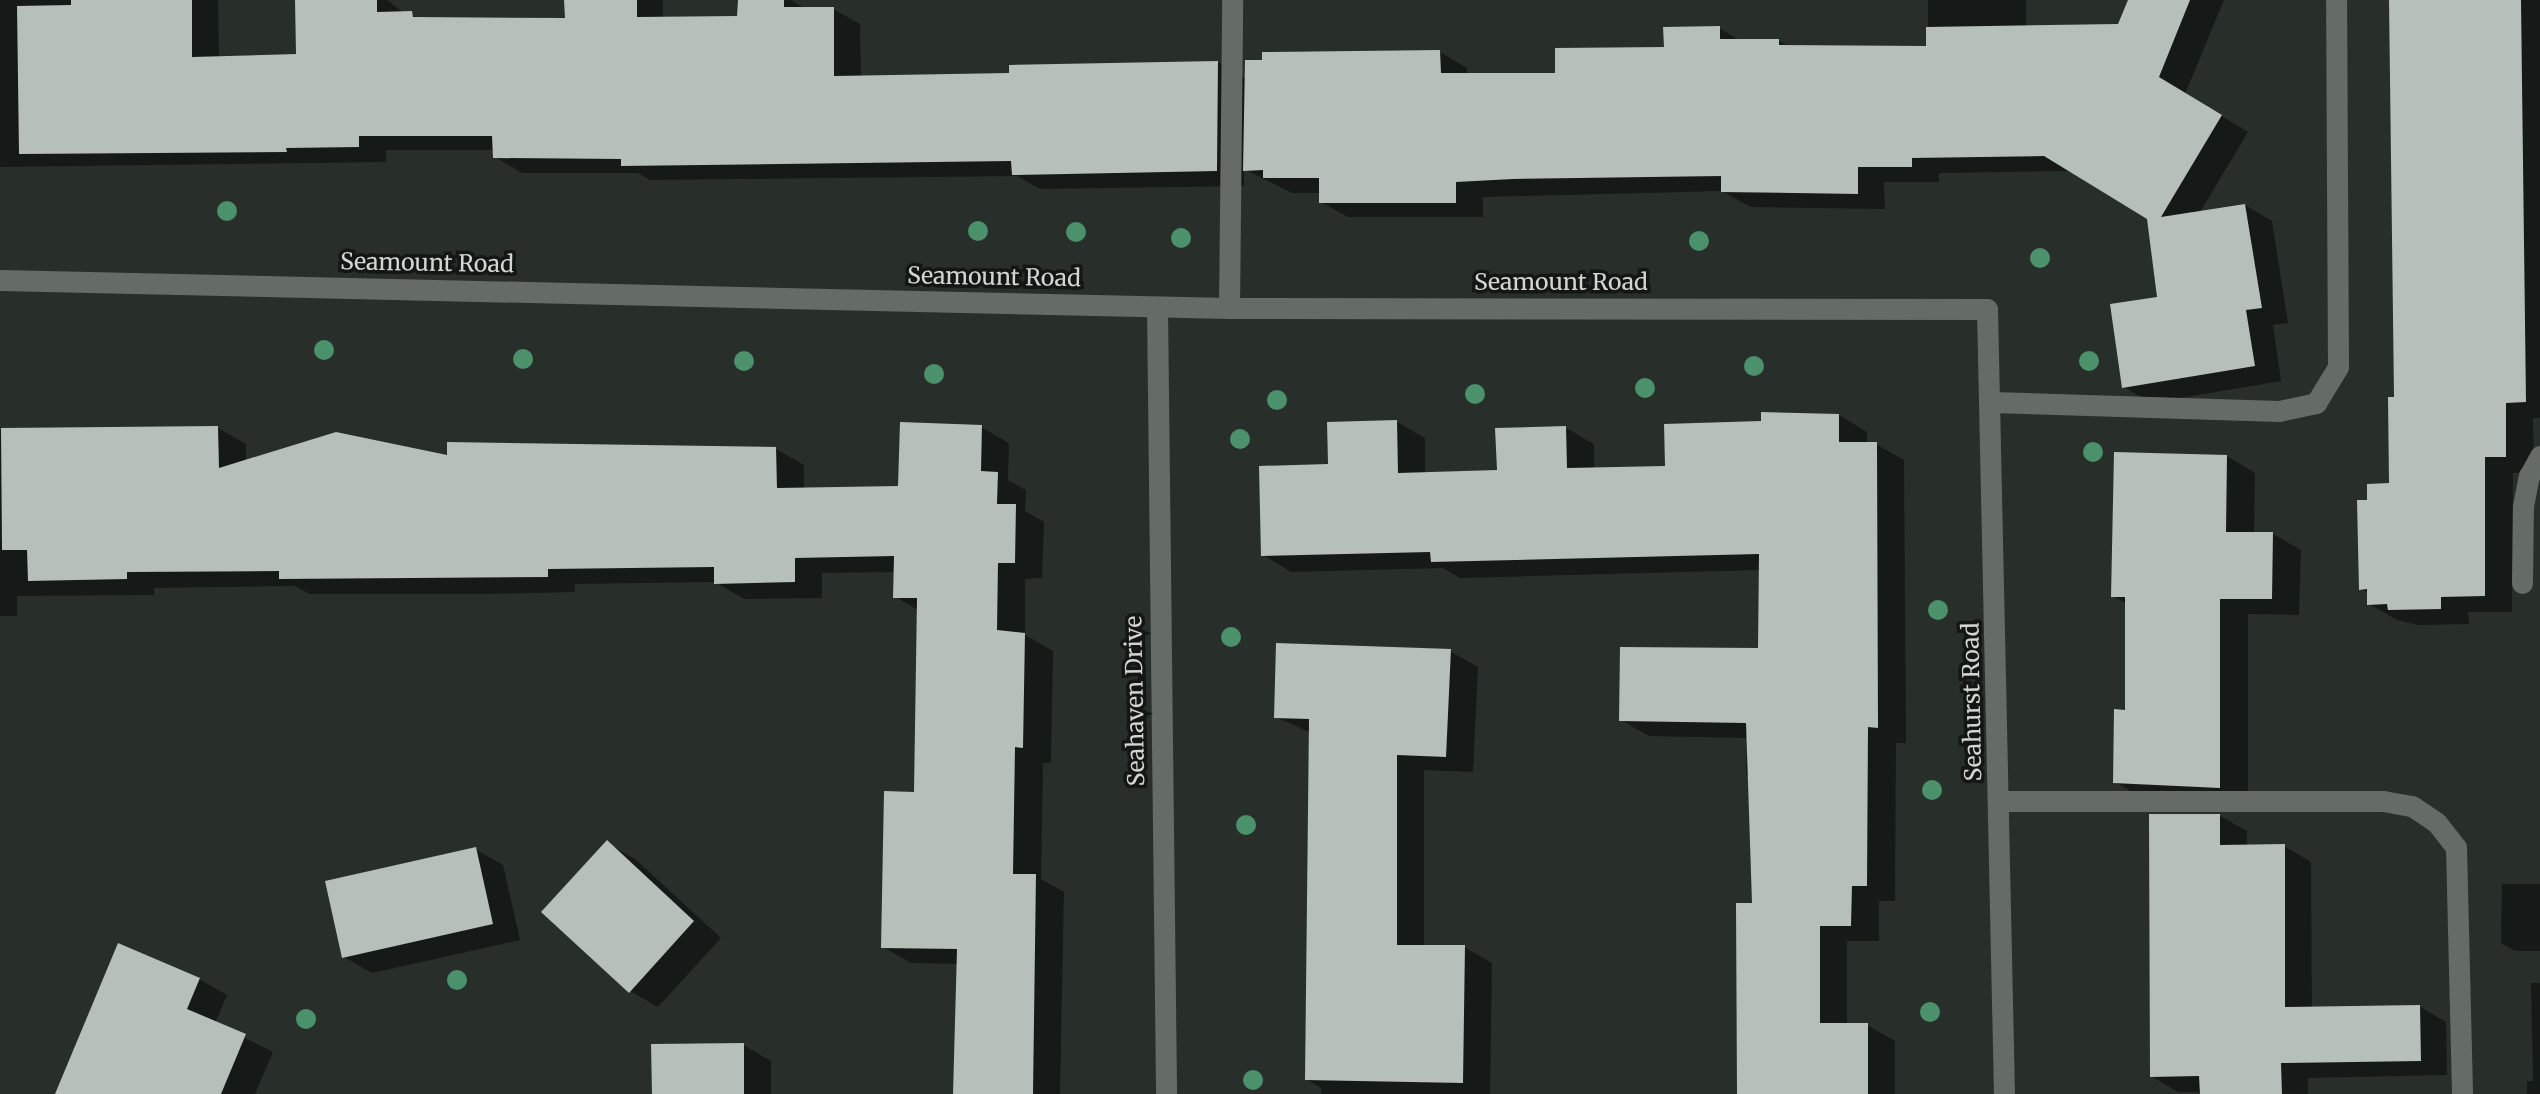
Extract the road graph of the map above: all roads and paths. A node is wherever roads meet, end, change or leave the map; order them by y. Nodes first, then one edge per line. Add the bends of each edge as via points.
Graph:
1 (1232, 0) edge
2 (2336, 0) edge
3 (0, 279) edge
4 (1157, 307) junction
5 (1229, 308) junction
6 (1987, 309) joint
7 (1992, 402) junction
8 (2540, 456) edge
9 (2522, 583) dead end
10 (2000, 801) junction
11 (1166, 1094) edge
12 (2004, 1094) edge
13 (2462, 1094) edge

1 - 5 street
2 - 7 street via 2338,367 2316,403 2279,411
3 - 4 street, Seamount Road
4 - 5 street, Seamount Road
4 - 11 street, Seahaven Drive
5 - 6 street, Seamount Road
6 - 7 street, Seahurst Road
7 - 10 street, Seahurst Road
8 - 9 street via 2529,476 2523,506
10 - 12 street, Seahurst Road
10 - 13 street via 2383,801 2412,806 2437,823 2456,847

